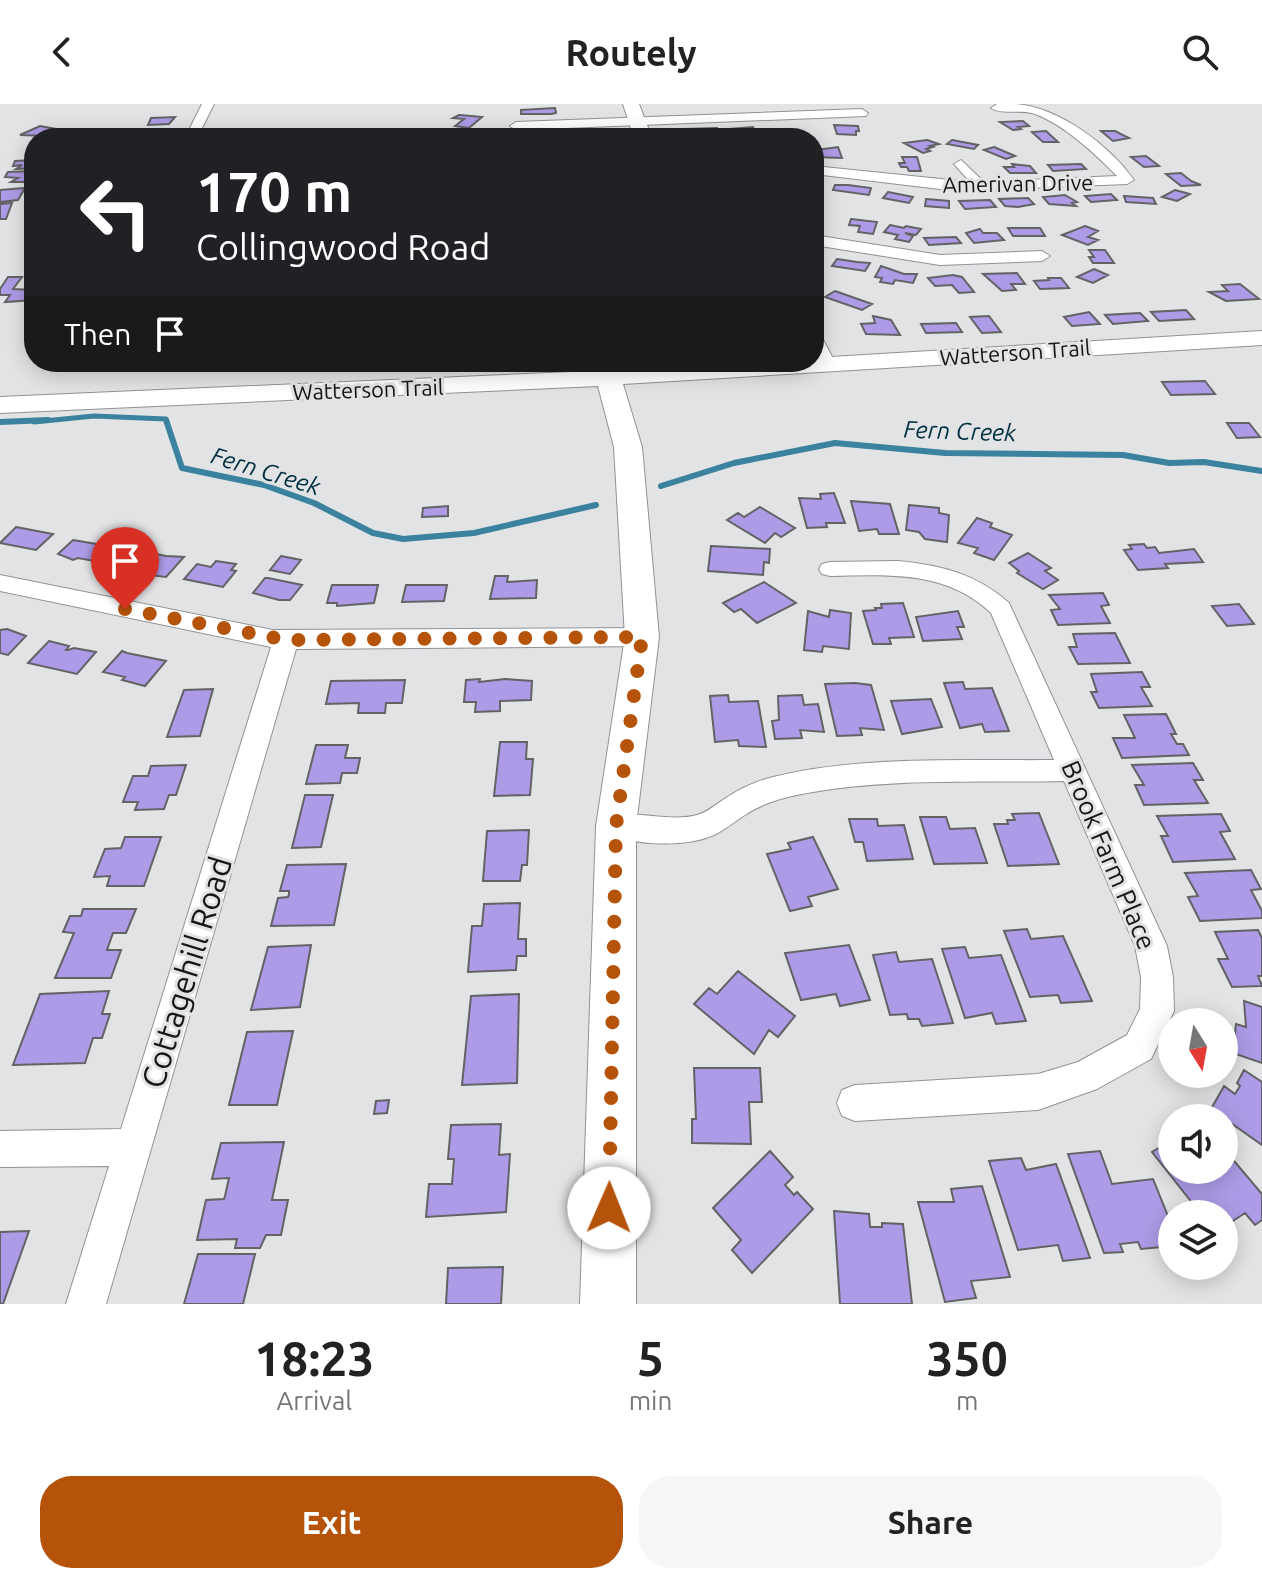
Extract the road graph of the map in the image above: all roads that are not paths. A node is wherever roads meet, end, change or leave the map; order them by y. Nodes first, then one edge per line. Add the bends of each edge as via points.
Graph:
1 (208, 104) edge
2 (631, 104) edge
3 (997, 108) dead end
4 (862, 113) dead end
5 (516, 126) dead end
6 (196, 128) edge
7 (578, 128) edge
8 (639, 128) edge
9 (666, 128) edge
10 (961, 164) dead end
11 (824, 171) edge
12 (981, 187) junction
13 (824, 242) edge
14 (1042, 256) dead end
15 (1262, 338) edge
16 (824, 358) edge
17 (824, 364) edge
18 (827, 364) junction
19 (571, 372) edge
20 (607, 372) edge
21 (0, 405) edge
22 (830, 569) dead end
23 (0, 583) edge
24 (642, 637) junction
25 (286, 640) junction
26 (1073, 770) junction
27 (616, 826) junction
28 (855, 1103) dead end
29 (133, 1147) junction
30 (0, 1149) edge
31 (86, 1304) edge
32 (608, 1304) edge

1 - 6 street
2 - 8 main road
3 - 12 street, Amerivan Drive via 1047,115 1127,180
4 - 9 street
5 - 7 street
10 - 12 street
11 - 12 street, Amerivan Drive
13 - 14 street via 929,259
15 - 18 main road, Watterson Trail
16 - 18 street
17 - 18 main road, Watterson Trail
19 - 21 main road, Watterson Trail
20 - 24 main road via 628,447
22 - 26 street, Brook Farm Place via 937,574 991,596 1009,622
23 - 25 street
24 - 25 street
24 - 27 main road
25 - 29 street, Cottagehill Road
26 - 27 street via 816,780 772,788 706,826 672,831
26 - 28 street, Brook Farm Place via 1151,946 1157,1011 1139,1047 1085,1077 1038,1092
27 - 32 main road
29 - 30 street
29 - 31 street, Cottagehill Road

